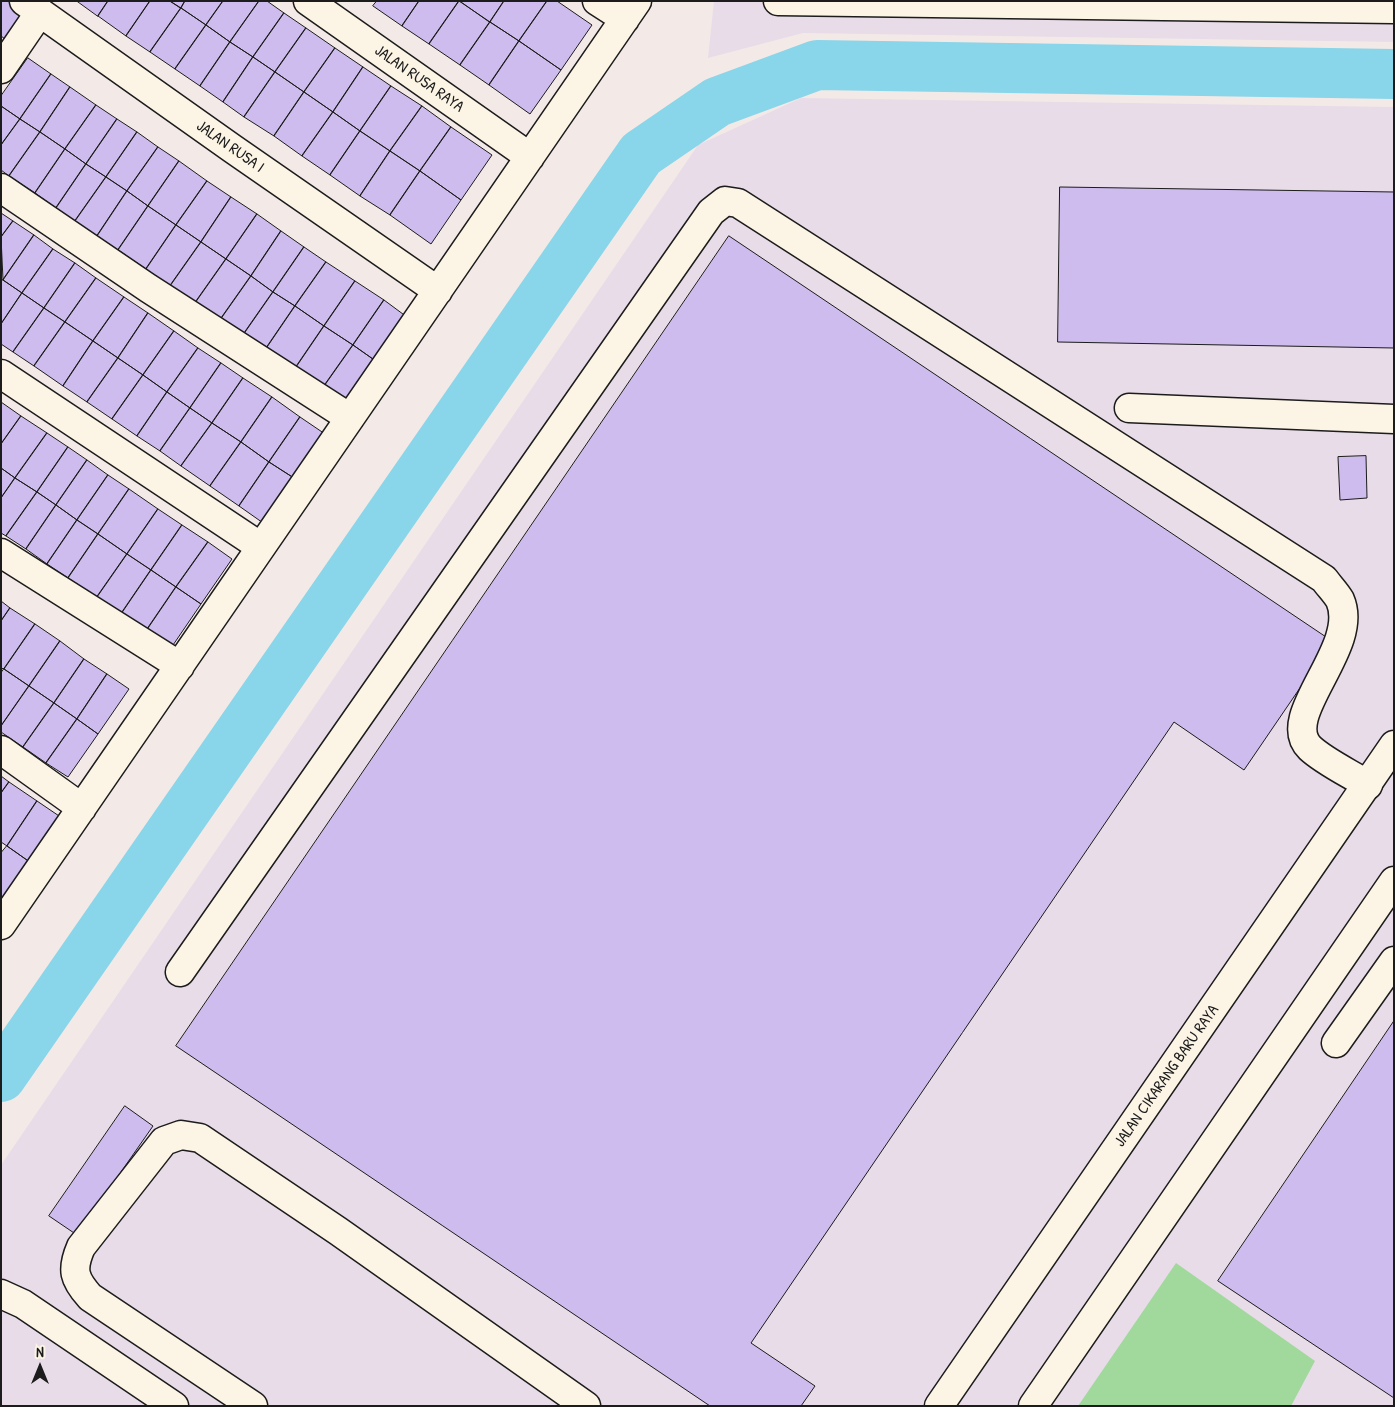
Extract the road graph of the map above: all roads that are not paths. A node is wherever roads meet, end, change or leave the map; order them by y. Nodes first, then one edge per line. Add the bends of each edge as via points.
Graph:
1 (308, 1) edge
2 (597, 1) edge
3 (778, 1) edge
4 (916, 3) edge
5 (32, 7) edge
6 (1394, 9) edge
7 (631, 10) edge
8 (1, 69) edge
9 (530, 157) junction
10 (1, 188) edge
11 (438, 291) junction
12 (1, 374) edge
13 (1129, 408) dead end
14 (350, 418) junction
15 (1394, 419) edge
16 (261, 547) junction
17 (1, 553) edge
18 (180, 666) junction
19 (1394, 745) edge
20 (1, 750) edge
21 (1368, 785) junction
22 (82, 808) junction
23 (1394, 881) edge
24 (1, 925) edge
25 (1394, 961) edge
26 (180, 972) dead end
27 (1336, 1043) dead end
28 (1, 1294) edge
29 (174, 1406) edge
30 (253, 1406) edge
31 (586, 1406) edge
32 (939, 1406) edge
33 (1033, 1406) edge

1 - 9 street, JALAN RUSA RAYA
2 - 7 street
3 - 4 street
4 - 6 street
5 - 8 street
5 - 11 street, JALAN RUSA I
7 - 9 street
9 - 11 street
10 - 14 street via 148,288
11 - 14 street
12 - 16 street
13 - 15 street
14 - 16 street
16 - 18 street
17 - 18 street
18 - 22 street
19 - 21 street, JALAN CIKARANG BARU RAYA
20 - 22 street
21 - 26 street via 1310,748 1302,734 1303,716 1336,653 1343,623 1340,601 1324,579 738,203 725,201 710,212
21 - 32 street, JALAN CIKARANG BARU RAYA
22 - 24 street
23 - 33 street
25 - 27 street
28 - 29 street via 23,1304
30 - 31 street via 90,1297 77,1282 74,1263 81,1248 164,1141 181,1135 200,1138

